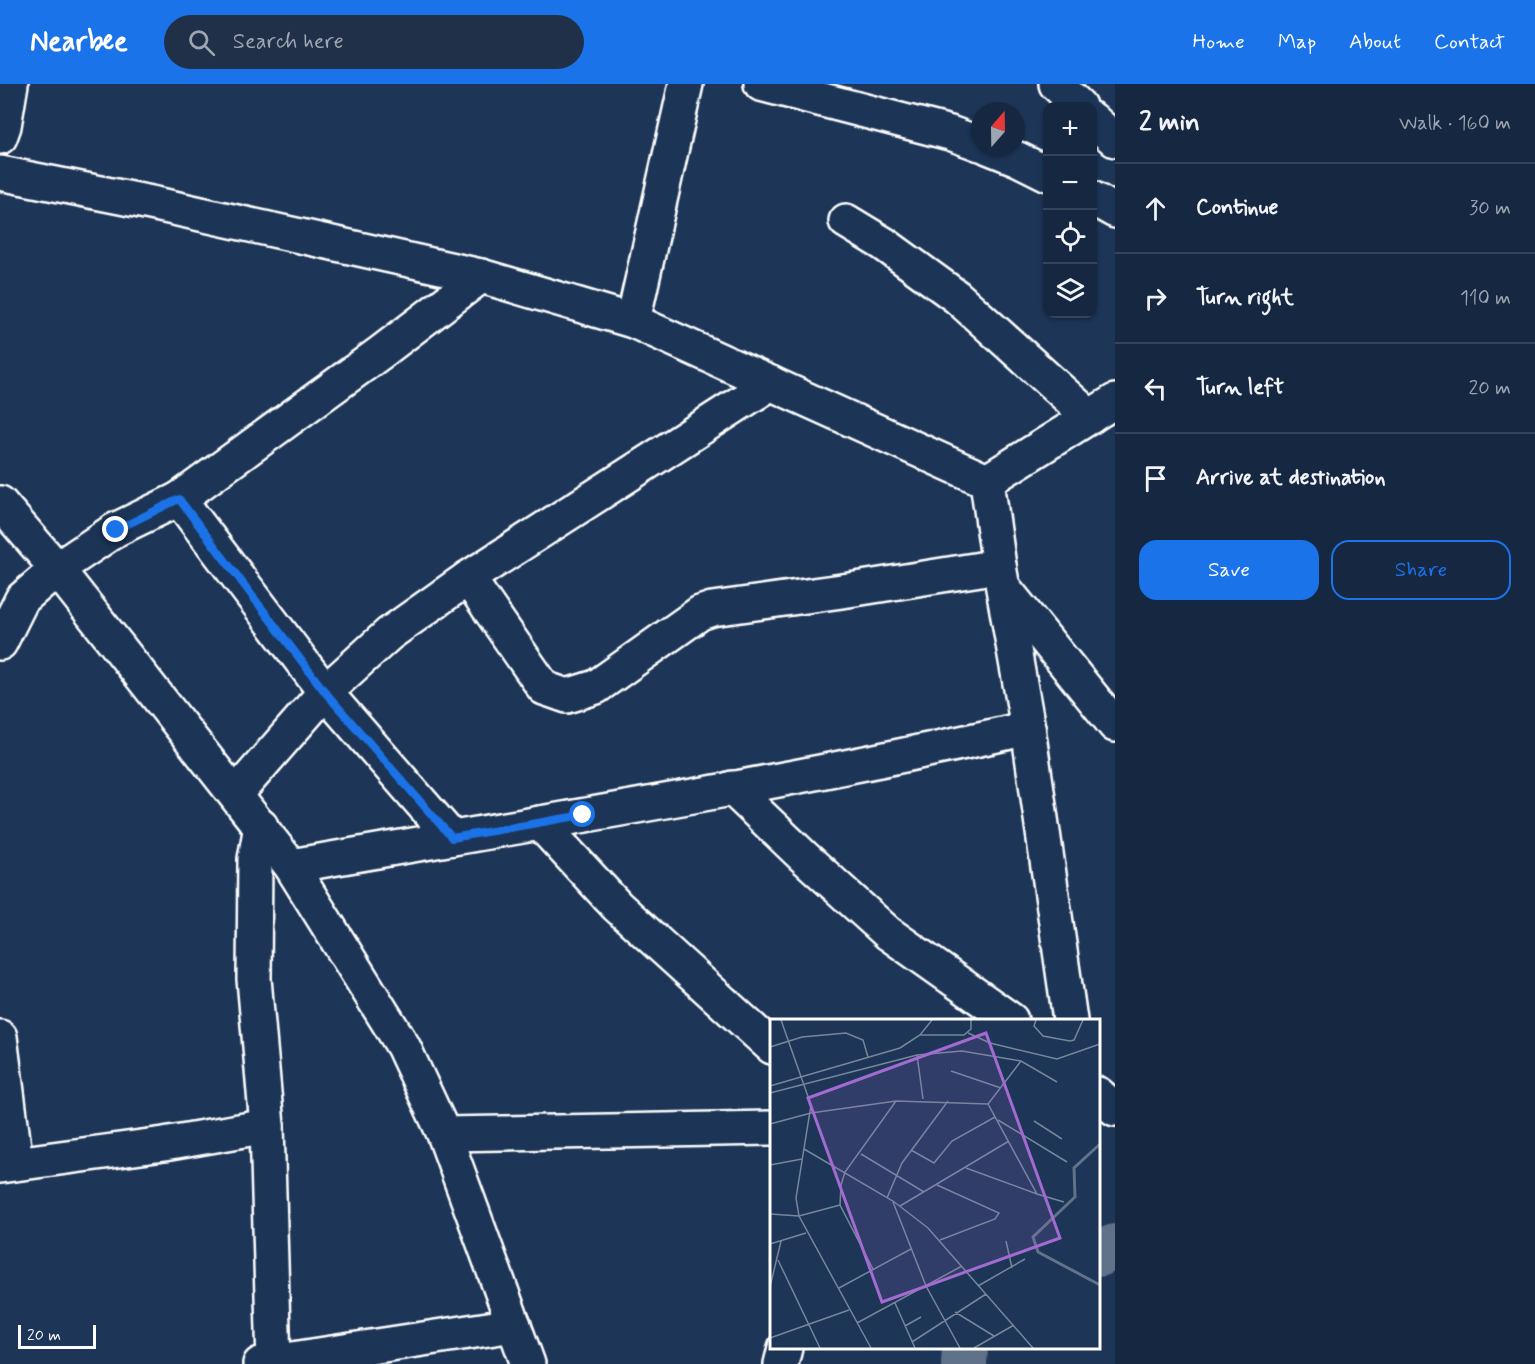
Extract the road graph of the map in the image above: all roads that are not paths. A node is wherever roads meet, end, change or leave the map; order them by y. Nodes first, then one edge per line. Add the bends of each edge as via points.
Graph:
1 (11, 84) edge
2 (686, 84) edge
3 (761, 84) edge
4 (1056, 84) edge
5 (1075, 102) edge
6 (1097, 124) edge
7 (0, 137) edge
8 (1115, 140) edge
9 (971, 141) edge
10 (1010, 156) edge
11 (1043, 172) edge
12 (0, 173) edge
13 (1097, 201) edge
14 (1115, 211) edge
15 (846, 221) dead end
16 (481, 276) junction
17 (633, 321) junction
18 (771, 383) junction
19 (1102, 409) edge
20 (987, 481) junction
21 (179, 499) junction
22 (0, 503) edge
23 (57, 569) junction
24 (1001, 576) junction
25 (468, 579) junction
26 (0, 644) edge
27 (325, 692) junction
28 (1115, 724) edge
29 (1028, 728) junction
30 (732, 788) junction
31 (236, 794) junction
32 (540, 823) junction
33 (261, 826) junction
34 (452, 838) junction
35 (291, 866) junction
36 (1010, 1019) edge
37 (1070, 1019) edge
38 (0, 1037) edge
39 (770, 1046) edge
40 (1100, 1096) edge
41 (1115, 1109) edge
42 (267, 1126) junction
43 (770, 1128) edge
44 (444, 1134) junction
45 (8, 1165) edge
46 (514, 1325) junction
47 (785, 1349) edge
48 (269, 1363) edge
49 (528, 1364) edge
50 (781, 1364) edge

1 - 7 street
2 - 17 street
3 - 9 street
4 - 5 street
6 - 8 street
10 - 11 street
12 - 16 street via 151,202
13 - 14 street
15 - 19 street via 957,297
16 - 17 street
16 - 21 street
17 - 18 street
18 - 20 street
18 - 25 street
19 - 20 street
20 - 24 street
21 - 23 street via 116,530
21 - 27 street
22 - 23 street
23 - 26 street via 22,599
23 - 31 street
24 - 25 street via 849,590 712,609 700,613 596,687 567,696 544,688
24 - 28 street
24 - 29 street
25 - 27 street via 389,634
27 - 31 street
27 - 34 street
29 - 30 street
29 - 37 street
30 - 32 street
30 - 36 street via 888,933
31 - 33 street
32 - 34 street
32 - 39 street via 616,906
33 - 35 street
33 - 42 street via 255,860 254,979
34 - 35 street
35 - 44 street via 403,1046
38 - 45 street
40 - 41 street
42 - 45 street
42 - 48 street
43 - 44 street
44 - 46 street
46 - 48 street
46 - 49 street
47 - 50 street

